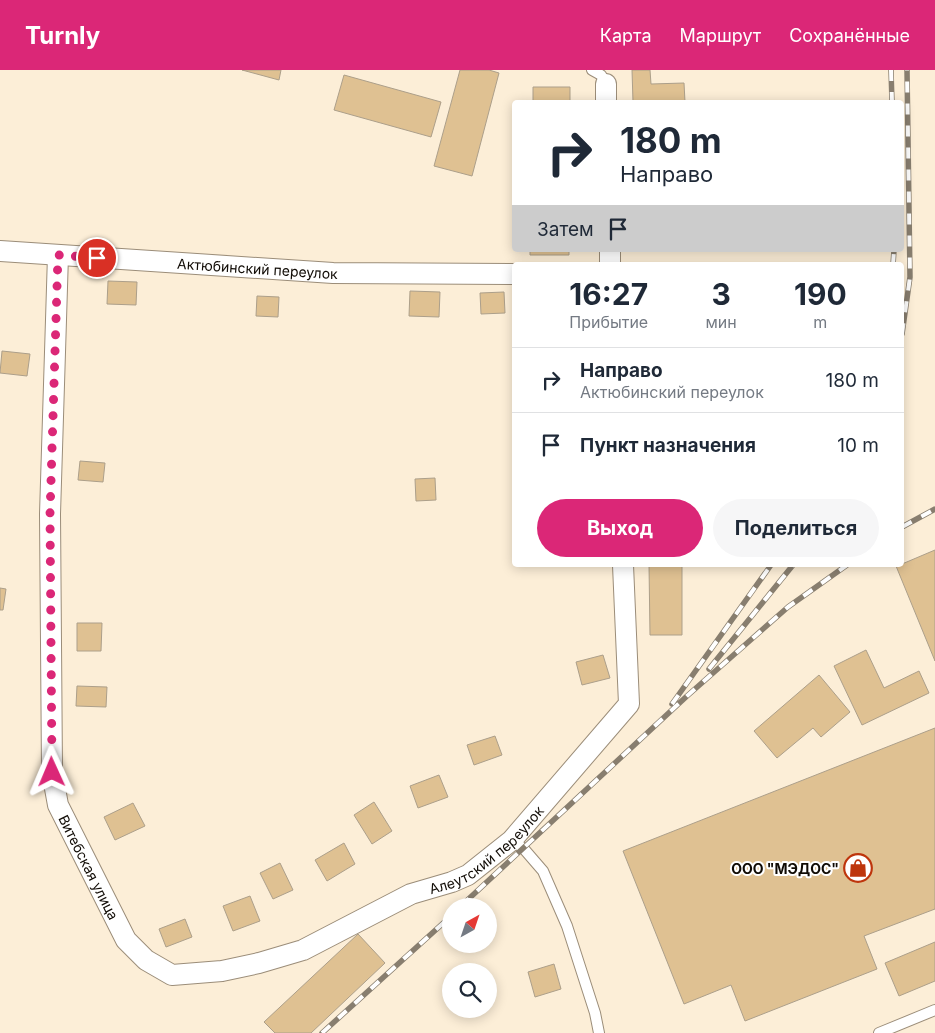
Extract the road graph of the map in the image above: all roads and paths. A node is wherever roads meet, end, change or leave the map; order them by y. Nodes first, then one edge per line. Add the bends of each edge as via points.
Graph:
1 (0, 251) edge
2 (58, 255) junction
3 (512, 274) edge
4 (623, 567) edge
5 (512, 840) junction
6 (172, 975) joint
7 (935, 1010) edge
8 (599, 1033) edge
9 (879, 1033) edge

1 - 2 street, Актюбинский переулок
2 - 3 street, Актюбинский переулок via 333,273
2 - 6 street, Витебская улица via 50,514 52,772 58,805 126,940 146,960
4 - 5 street, Алеутский переулок via 629,704
5 - 6 street, Алеутский переулок via 468,875 411,894 303,950 222,971
5 - 8 lane via 542,871 567,926
7 - 9 lane

